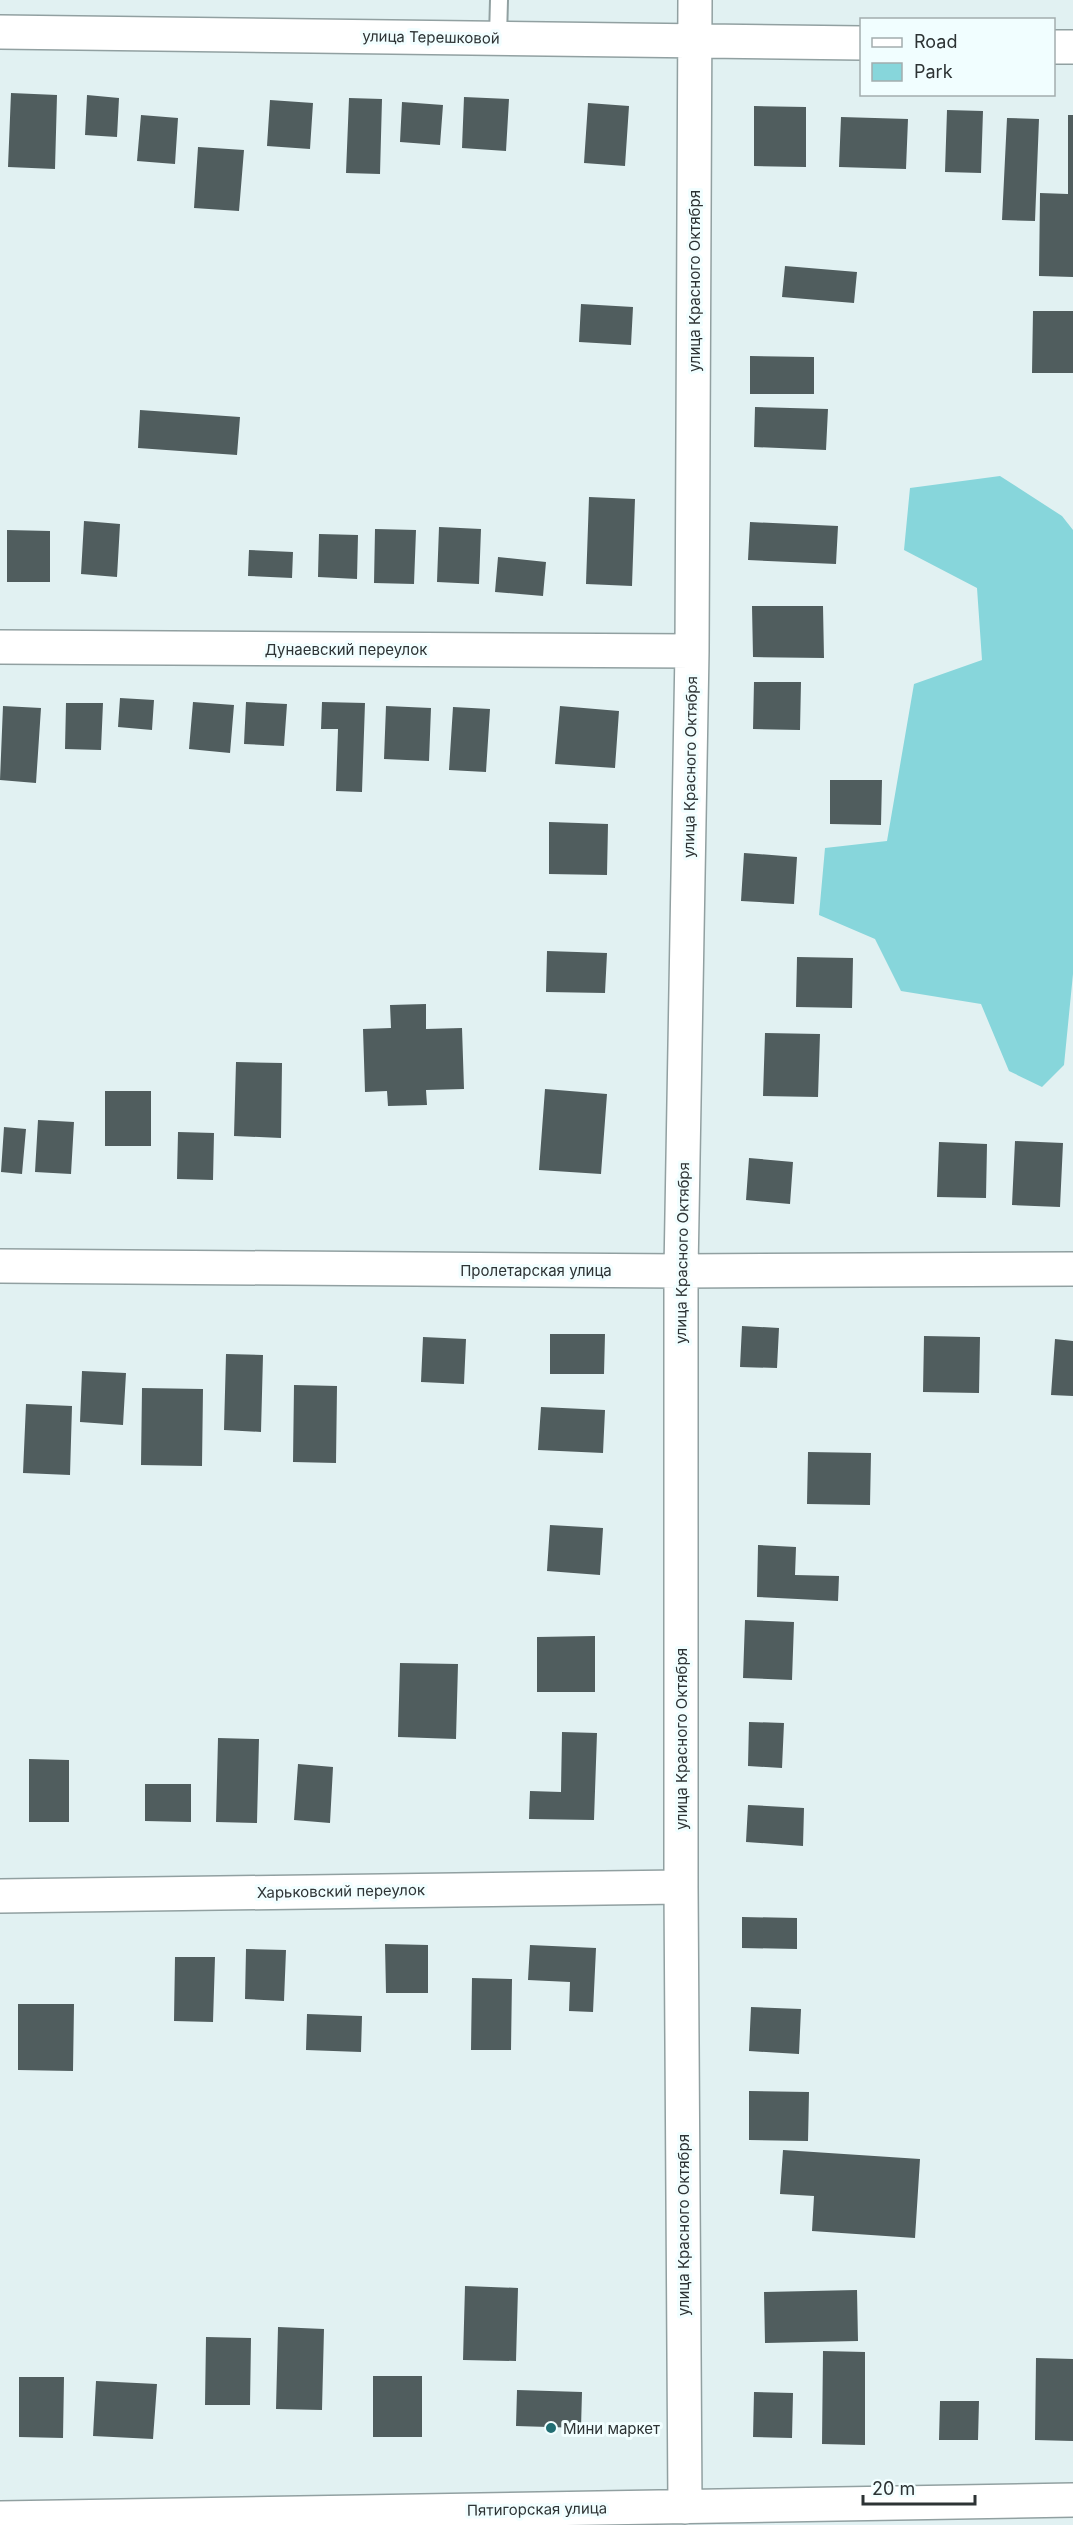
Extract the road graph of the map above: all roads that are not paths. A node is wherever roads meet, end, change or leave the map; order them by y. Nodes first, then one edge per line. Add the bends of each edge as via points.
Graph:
1 (499, 0) edge
2 (695, 0) edge
3 (0, 32) edge
4 (498, 37) junction
5 (695, 39) junction
6 (860, 43) edge
7 (1055, 47) edge
8 (1073, 47) edge
9 (0, 647) edge
10 (692, 651) junction
11 (0, 1266) edge
12 (1073, 1269) edge
13 (681, 1271) junction
14 (681, 1887) junction
15 (0, 1896) edge
16 (1073, 2500) edge
17 (685, 2506) junction
18 (0, 2518) edge

1 - 4 lane
2 - 5 street, улица Красного Октября
3 - 4 street, улица Терешковой
4 - 5 street, улица Терешковой
5 - 6 street, улица Терешковой
5 - 10 street, улица Красного Октября
7 - 8 street
9 - 10 street, Дунаевский переулок
10 - 13 street, улица Красного Октября
11 - 13 street, Пролетарская улица
12 - 13 street, Пролетарская улица
13 - 14 street, улица Красного Октября
14 - 15 street, Харьковский переулок
14 - 17 street, улица Красного Октября
16 - 17 street, Пятигорская улица
17 - 18 street, Пятигорская улица

